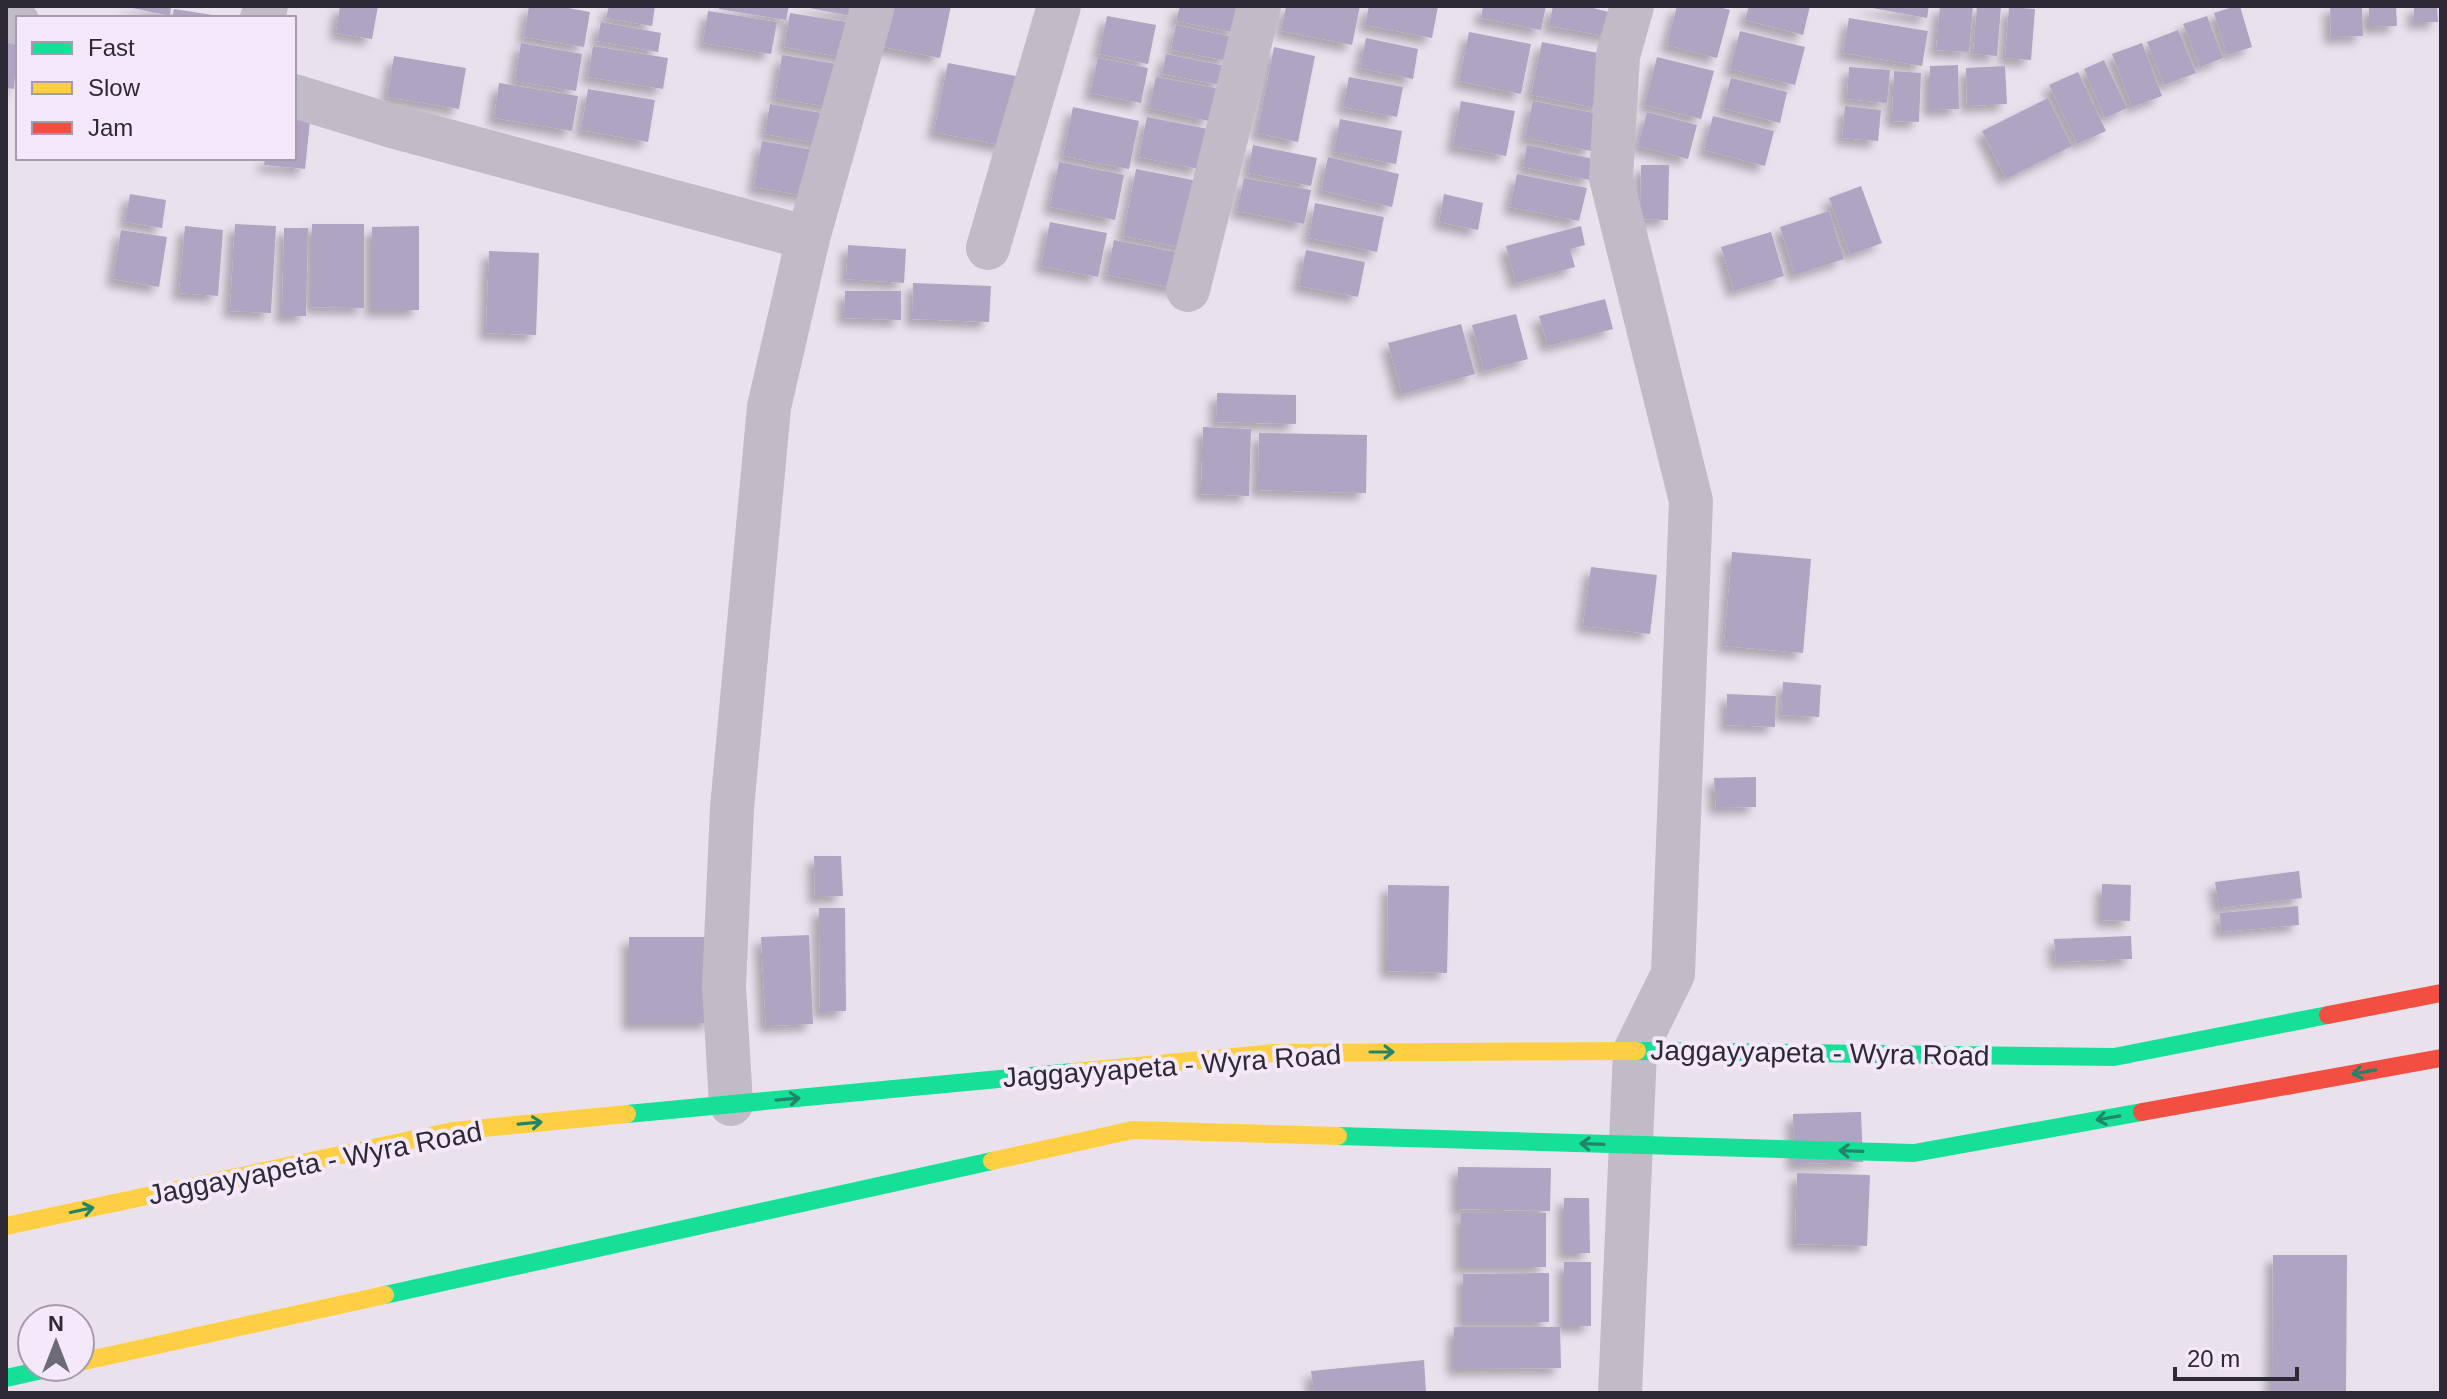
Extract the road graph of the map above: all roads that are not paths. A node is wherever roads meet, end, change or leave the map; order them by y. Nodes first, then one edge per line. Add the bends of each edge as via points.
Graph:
1 (873, 6) edge
2 (1059, 6) edge
3 (1259, 6) edge
4 (1632, 6) edge
5 (296, 97) edge
6 (808, 238) junction
7 (988, 248) dead end
8 (1188, 290) dead end
9 (2441, 993) edge
10 (1635, 1051) junction
11 (2441, 1058) edge
12 (731, 1104) junction
13 (1631, 1145) junction
14 (6, 1226) edge
15 (96, 1358) edge
16 (1620, 1393) edge

1 - 6 street
2 - 7 street
3 - 8 street
4 - 10 street via 1618,56 1611,178 1691,501 1673,974
5 - 6 street
6 - 12 street via 769,407 732,808 724,986
9 - 10 main road, Jaggayyapeta - Wyra Road via 2114,1057
12 -> 10 main road, Jaggayyapeta - Wyra Road via 1274,1053
10 - 13 street
11 -> 13 main road via 1914,1153
14 -> 12 main road, Jaggayyapeta - Wyra Road via 453,1131
13 -> 15 main road via 1133,1130
13 - 16 street

